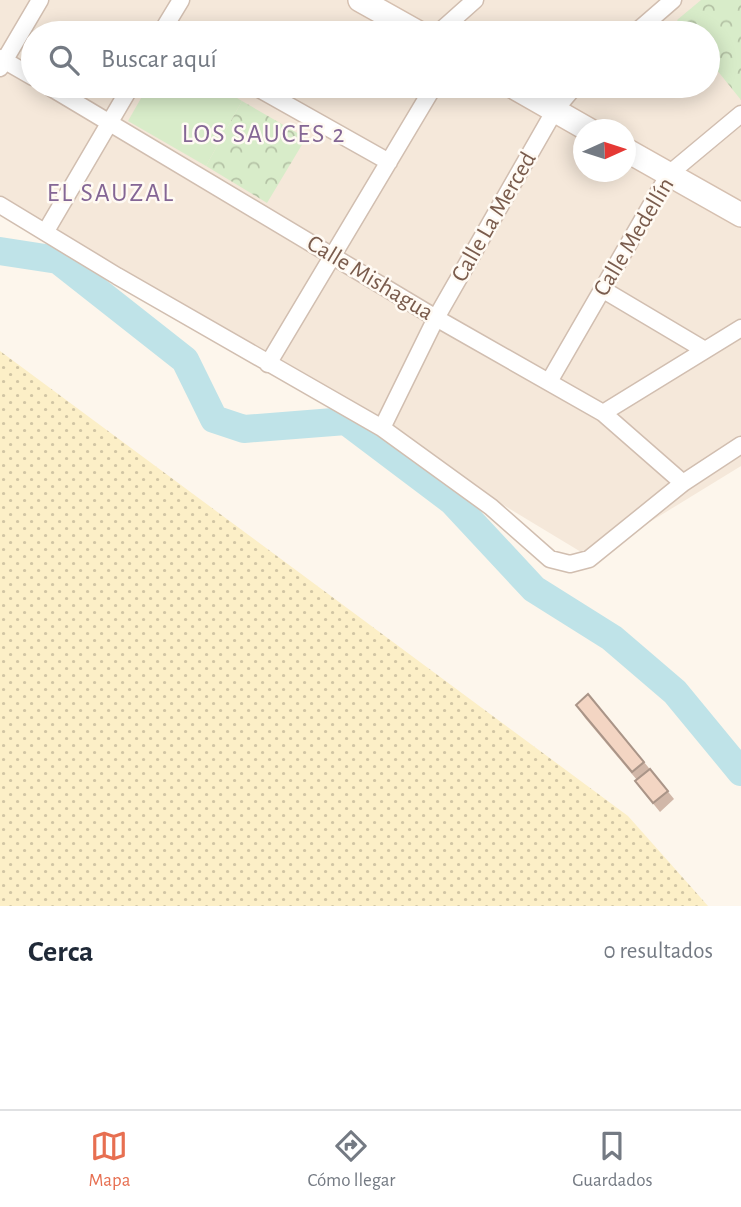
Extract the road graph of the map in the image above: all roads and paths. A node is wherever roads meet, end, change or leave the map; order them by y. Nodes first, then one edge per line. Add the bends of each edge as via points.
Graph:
1 (40, 0) edge
2 (181, 0) edge
3 (360, 0) edge
4 (475, 0) edge
5 (673, 0) edge
6 (27, 21) edge
7 (168, 21) edge
8 (398, 21) edge
9 (451, 21) edge
10 (649, 21) edge
11 (21, 30) edge
12 (1, 62) edge
13 (21, 71) edge
14 (70, 98) edge
15 (124, 98) edge
16 (275, 98) edge
17 (427, 98) edge
18 (534, 98) edge
19 (565, 98) edge
20 (555, 110) junction
21 (741, 114) edge
22 (111, 121) junction
23 (573, 121) edge
24 (636, 156) edge
25 (389, 162) junction
26 (668, 174) junction
27 (0, 205) edge
28 (741, 215) edge
29 (47, 231) junction
30 (333, 257) junction
31 (601, 289) junction
32 (436, 318) junction
33 (741, 328) edge
34 (703, 349) junction
35 (268, 364) junction
36 (550, 380) junction
37 (604, 413) junction
38 (382, 428) junction
39 (741, 445) edge
40 (683, 483) junction

1 - 6 street
2 - 7 street
3 - 8 street
4 - 9 street
5 - 10 street
11 - 12 street
12 - 13 street
14 - 22 street, Calle Mishagua
15 - 22 street
16 - 25 street
17 - 25 street
18 - 20 street
19 - 20 street, Calle La Merced
20 - 23 street
20 - 32 street, Calle La Merced
21 - 26 street, Calle Medellín
22 - 29 street
22 - 30 street, Calle Mishagua
24 - 26 street
25 - 30 street
26 - 28 street
26 - 31 street, Calle Medellín
27 - 29 street
29 - 35 street
30 - 32 street, Calle Mishagua
30 - 35 street
31 - 34 street
31 - 36 street, Calle Medellín
32 - 36 street, Calle Mishagua
32 - 38 street, Calle La Merced
33 - 34 street
34 - 37 street
35 - 38 street
36 - 37 street, Calle Mishagua
37 - 40 street, Calle Mishagua
38 - 40 street via 491,507 550,559 570,564 589,559
39 - 40 street

